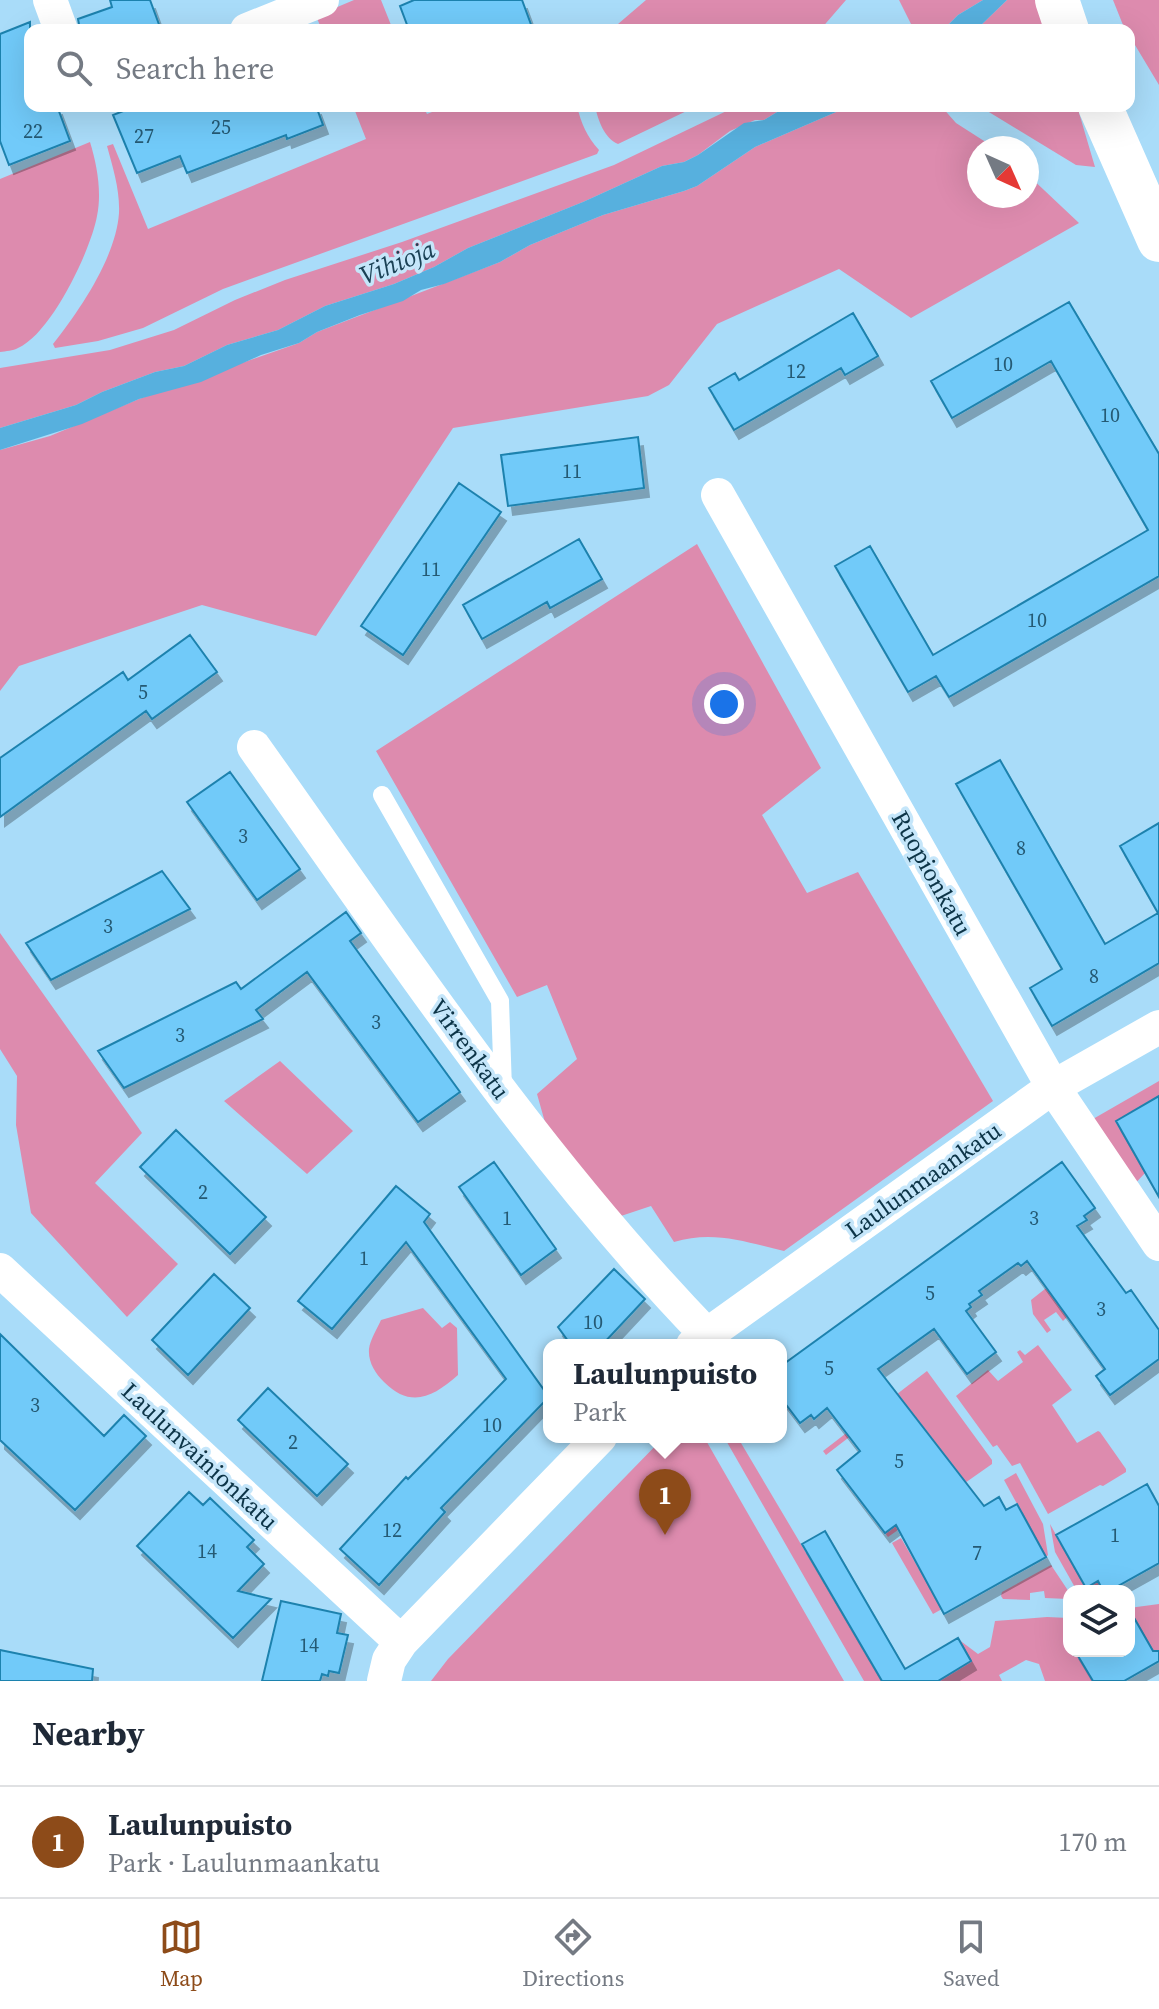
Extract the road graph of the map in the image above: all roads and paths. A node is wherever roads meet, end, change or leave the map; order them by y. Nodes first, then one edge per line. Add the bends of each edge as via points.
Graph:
1 (50, 0) edge
2 (322, 0) edge
3 (1057, 0) edge
4 (59, 24) edge
5 (262, 24) edge
6 (1065, 24) edge
7 (1103, 112) edge
8 (1159, 240) edge
9 (718, 495) dead end
10 (254, 747) dead end
11 (382, 795) dead end
12 (1159, 1027) edge
13 (1053, 1087) junction
14 (504, 1097) junction
15 (1159, 1244) edge
16 (0, 1270) edge
17 (700, 1339) edge
18 (594, 1443) edge
19 (401, 1642) junction
20 (384, 1681) edge

1 - 4 street
2 - 5 street
3 - 6 main road
7 - 8 main road
9 - 13 street, Ruopionkatu
10 - 14 street, Virrenkatu
11 - 14 lane via 500,1001
12 - 13 street, Laulunmaankatu
13 - 15 street, Ruopionkatu
13 - 17 street, Laulunmaankatu
14 - 17 street, Virrenkatu
16 - 19 street, Laulunvainionkatu
18 - 19 street
19 - 20 street

